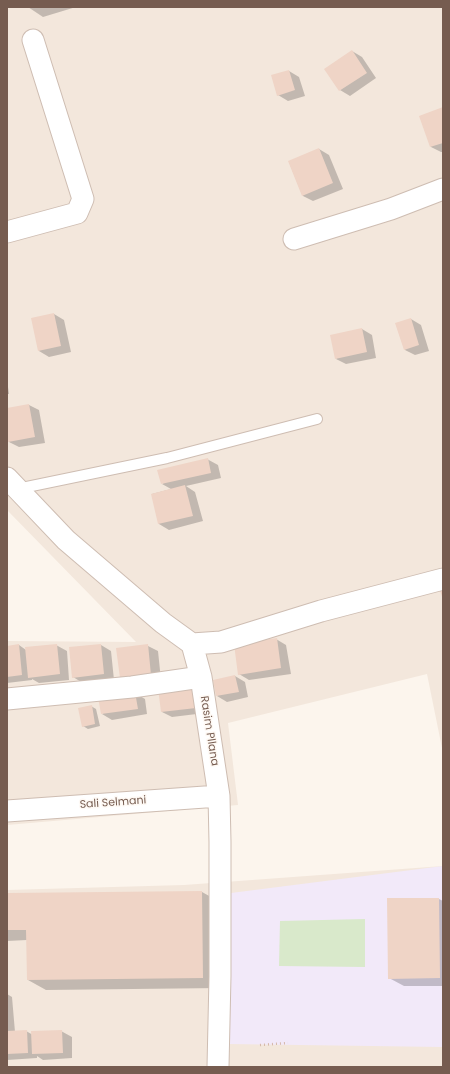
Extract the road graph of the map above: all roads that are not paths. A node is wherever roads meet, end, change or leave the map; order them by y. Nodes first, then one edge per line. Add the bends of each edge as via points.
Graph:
1 (33, 40) dead end
2 (443, 189) edge
3 (7, 232) edge
4 (294, 239) dead end
5 (317, 419) dead end
6 (12, 483) edge
7 (443, 579) edge
8 (192, 644) junction
9 (201, 678) junction
10 (7, 699) edge
11 (219, 796) junction
12 (7, 811) edge
13 (218, 1067) edge

1 - 3 street via 83,199 77,213
2 - 4 street via 391,209
5 - 6 lane via 167,458
6 - 8 street via 66,540
7 - 8 street via 221,642
8 - 9 street, Rasim Pllana
9 - 10 street
9 - 11 street, Rasim Pllana
11 - 12 street, Sali Selmani
11 - 13 street, Rasim Pllana

